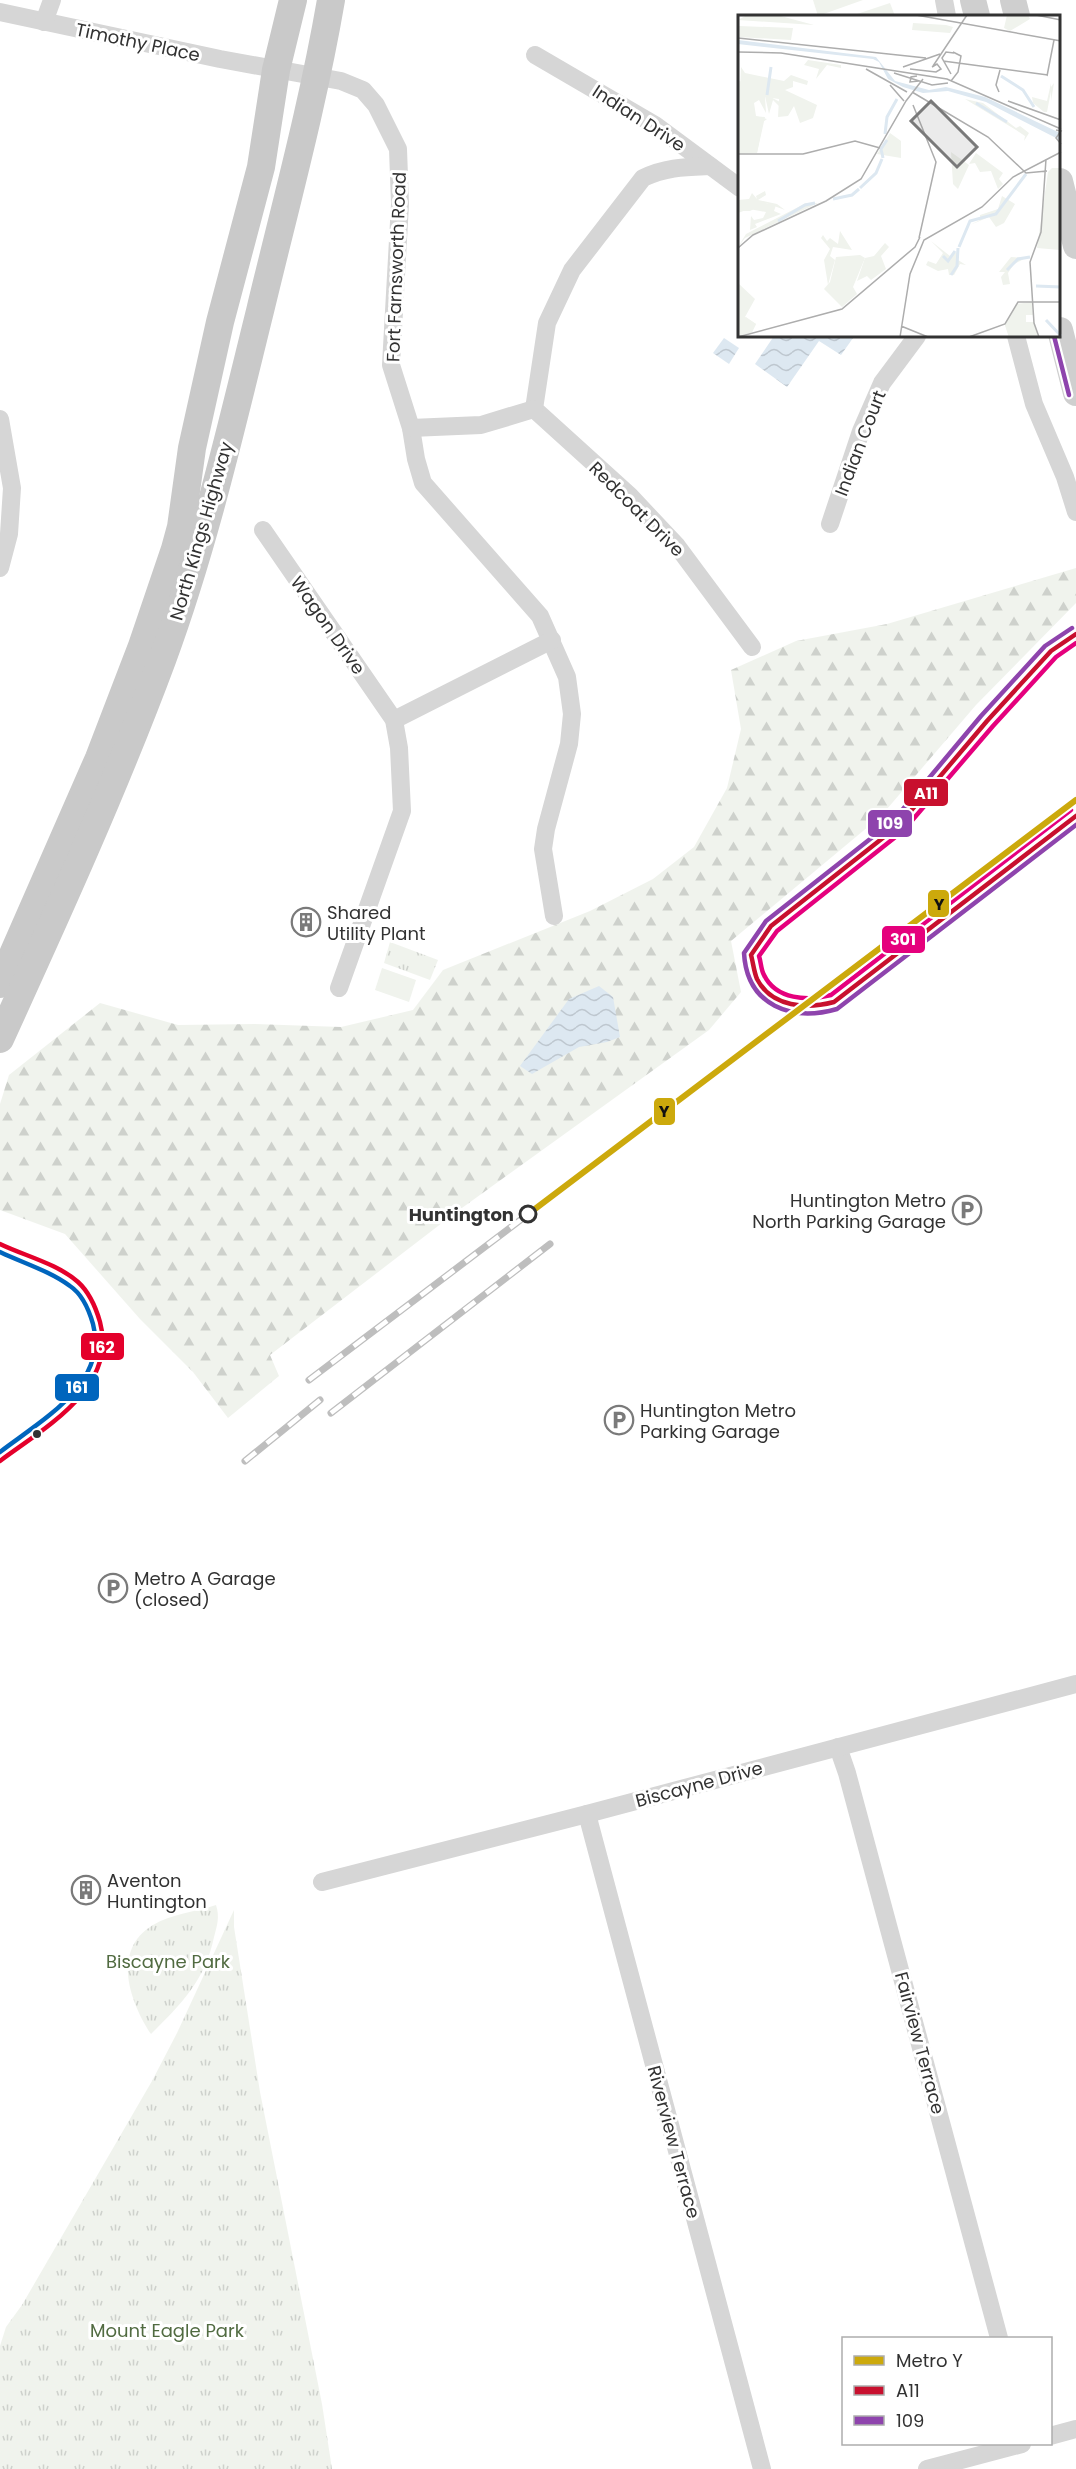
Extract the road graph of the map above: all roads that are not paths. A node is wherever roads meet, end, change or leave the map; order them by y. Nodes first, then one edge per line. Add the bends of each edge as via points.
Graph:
1 (52, 0) edge
2 (293, 0) edge
3 (331, 0) edge
4 (944, 0) edge
5 (973, 0) edge
6 (1013, 0) edge
7 (0, 12) edge
8 (946, 15) edge
9 (977, 15) edge
10 (1017, 15) edge
11 (44, 22) junction
12 (535, 56) dead end
13 (276, 70) junction
14 (318, 77) junction
15 (710, 166) junction
16 (738, 187) edge
17 (1061, 189) edge
18 (1076, 246) edge
19 (1061, 337) edge
20 (916, 338) edge
21 (1017, 338) edge
22 (1076, 393) edge
23 (534, 409) junction
24 (0, 419) edge
25 (411, 428) junction
26 (1076, 512) edge
27 (830, 524) dead end
28 (263, 530) dead end
29 (0, 568) edge
30 (552, 640) junction
31 (752, 647) dead end
32 (394, 720) junction
33 (554, 916) dead end
34 (0, 984) edge
35 (339, 988) dead end
36 (0, 1039) edge
37 (1076, 1684) edge
38 (838, 1747) junction
39 (587, 1814) junction
40 (322, 1882) dead end
41 (999, 2337) edge
42 (1076, 2429) edge
43 (1052, 2435) edge
44 (1018, 2445) edge
45 (762, 2469) edge
46 (927, 2469) edge

1 - 11 street
2 - 13 main road, North Kings Highway
3 - 14 main road, North Kings Highway
4 - 8 street
5 - 9 main road
6 - 10 main road
7 - 11 street, Timothy Place
11 - 13 street, Timothy Place
12 - 15 street, Indian Drive via 655,125
13 - 14 street, Fort Farnsworth Road
13 - 34 main road, North Kings Highway via 261,167 192,448 182,527 99,758
14 - 25 street, Fort Farnsworth Road via 363,90 376,105 398,149 400,204 391,365
14 - 36 main road, North Kings Highway via 195,561 120,770
15 - 16 street, Indian Drive
15 - 23 street via 674,167 643,178 572,270 547,322
17 - 18 main road
19 - 22 main road
20 - 27 street, Indian Court via 882,383 861,431
21 - 26 street via 1034,404
23 - 25 street via 481,425
23 - 31 street, Redcoat Drive via 630,496 677,546
24 - 29 street via 12,488 9,534
25 - 30 street, Fort Farnsworth Road via 423,483 540,616
28 - 32 street, Wagon Drive
30 - 32 street
30 - 33 street, Fort Farnsworth Road via 567,677 572,714 569,744 543,849
32 - 35 street, Wagon Drive via 402,811
37 - 38 street, Biscayne Drive
38 - 39 street, Biscayne Drive
38 - 41 street, Fairview Terrace
39 - 40 street, Biscayne Drive
39 - 45 street, Riverview Terrace
42 - 43 street
44 - 46 street

